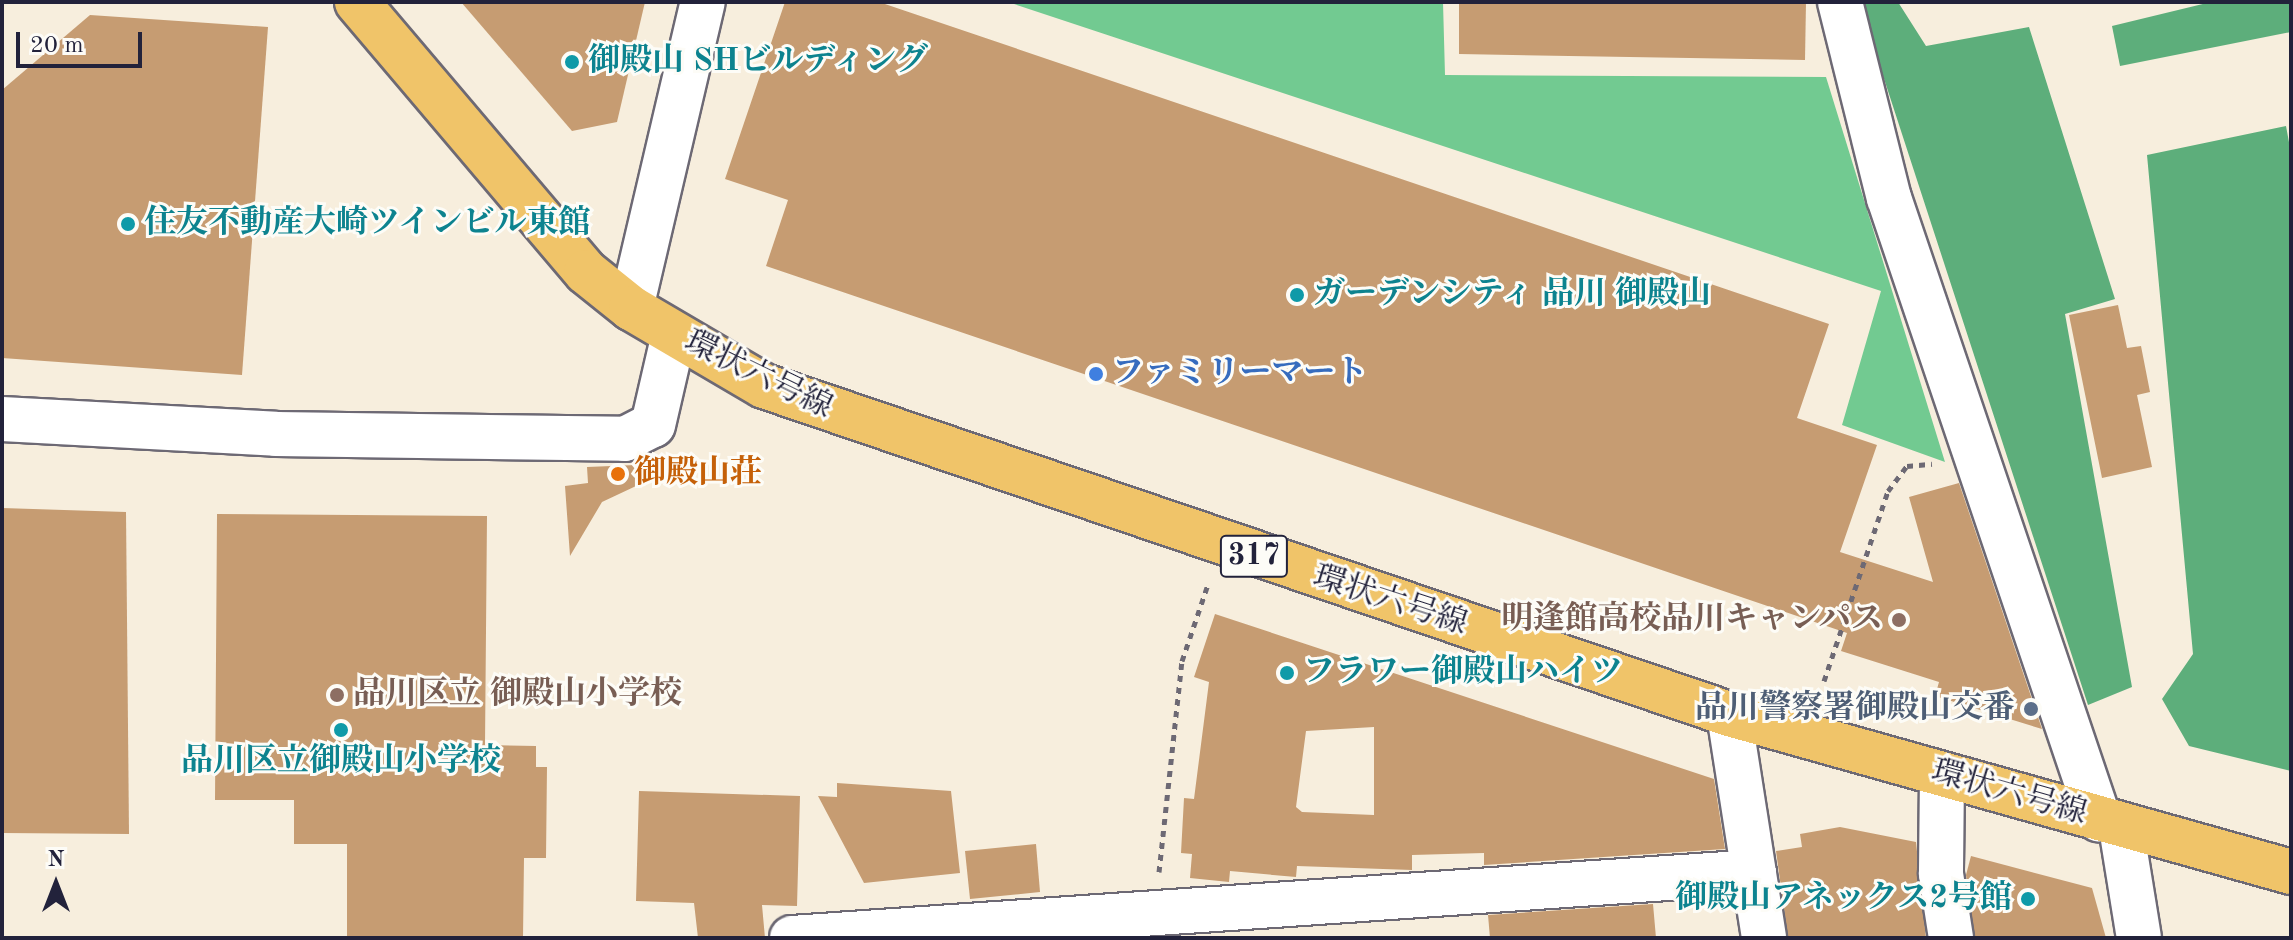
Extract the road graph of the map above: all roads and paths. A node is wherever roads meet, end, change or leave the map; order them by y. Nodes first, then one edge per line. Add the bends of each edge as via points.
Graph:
1 (357, 2) edge
2 (703, 2) edge
3 (1840, 2) edge
4 (631, 308) junction
5 (674, 334) junction
6 (2, 419) edge
7 (1944, 467) dead end
8 (1221, 545) junction
9 (1824, 681) dead end
10 (1729, 714) junction
11 (1942, 775) junction
12 (2110, 823) junction
13 (1754, 872) junction
14 (2291, 872) edge
15 (1156, 913) junction
16 (792, 938) edge
17 (1764, 938) edge
18 (1951, 938) edge
19 (2139, 938) edge

1 - 4 main road, 環状六号線 / 317 via 516,195 586,272
2 - 4 street
3 - 12 street via 1889,198
4 - 5 main road, 環状六号線 / 317
5 - 6 street via 653,425 625,439 246,433
5 - 8 main road, 環状六号線 / 317 via 812,407
7 - 9 path via 1907,466 1888,491
8 - 10 main road, 環状六号線 / 317
8 - 15 path via 1182,661
10 - 11 main road, 環状六号線 / 317
10 - 13 street
11 - 12 main road, 環状六号線 / 317
11 - 18 street via 1941,874
12 - 14 main road, 環状六号線 / 317
12 - 19 street
13 - 15 street
13 - 17 street
15 - 16 street

